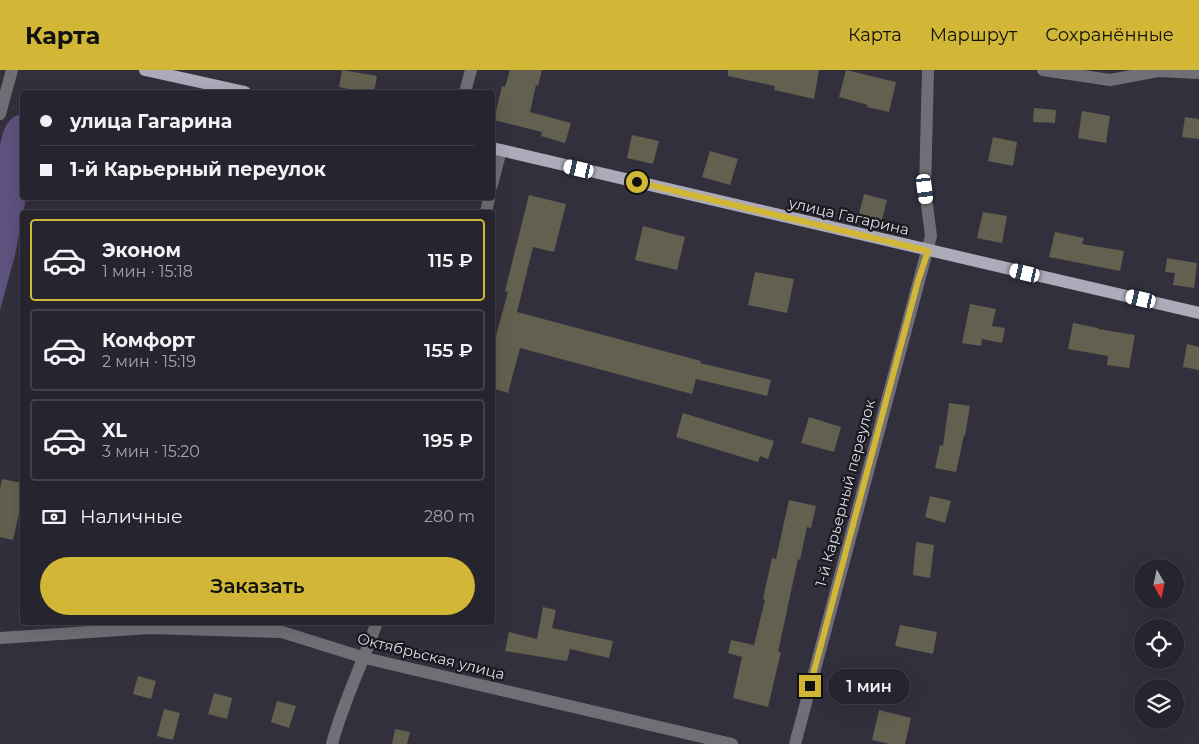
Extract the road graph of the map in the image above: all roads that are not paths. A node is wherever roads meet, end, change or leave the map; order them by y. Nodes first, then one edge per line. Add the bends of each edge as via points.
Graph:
1 (12, 70) edge
2 (145, 70) edge
3 (470, 70) edge
4 (928, 70) edge
5 (1043, 70) edge
6 (1199, 73) edge
7 (236, 90) edge
8 (466, 90) edge
9 (0, 114) edge
10 (497, 149) edge
11 (495, 163) edge
12 (928, 251) junction
13 (1199, 313) edge
14 (376, 625) edge
15 (0, 638) edge
16 (365, 658) junction
17 (332, 744) edge
18 (732, 744) edge
19 (795, 744) edge

1 - 9 street
2 - 7 main road
3 - 8 street
4 - 12 street, 1-й Карьерный переулок via 925,189 931,236
5 - 6 street via 1110,80 1158,71
10 - 11 street
10 - 12 main road, улица Гагарина
12 - 13 main road, улица Гагарина
12 - 19 street, 1-й Карьерный переулок
14 - 16 street
15 - 16 street, Октябрьская улица via 150,628 282,632
16 - 17 street
16 - 18 street, Октябрьская улица

